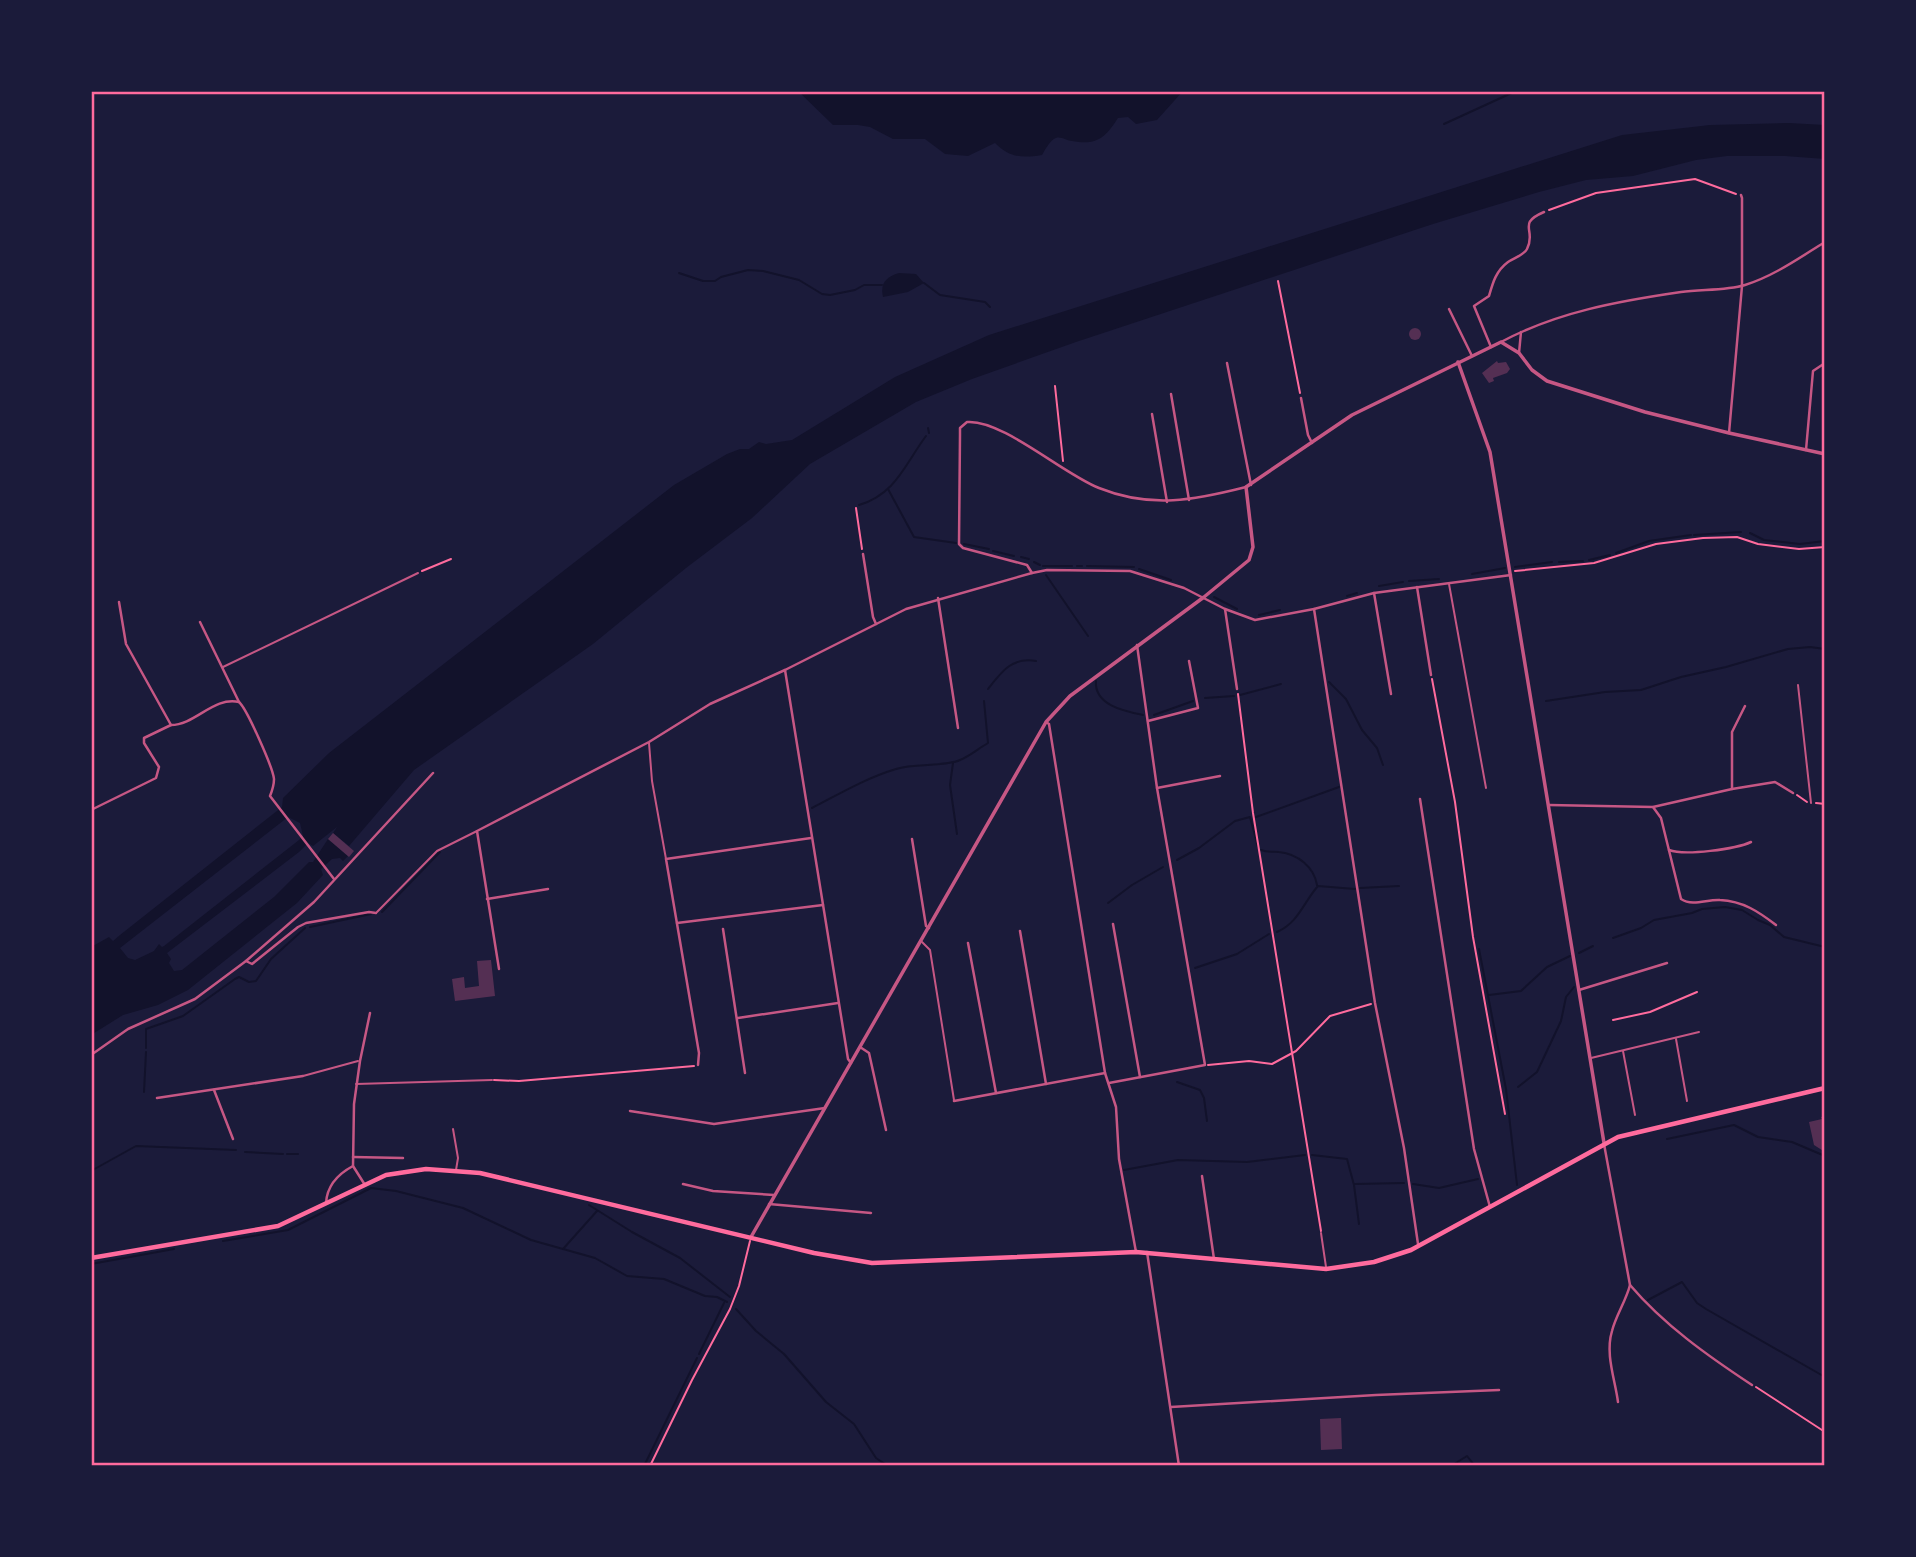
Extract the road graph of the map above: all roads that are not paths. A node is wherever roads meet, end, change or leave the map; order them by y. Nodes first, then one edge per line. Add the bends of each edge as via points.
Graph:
1 (1741, 195) road end
2 (1544, 212) road end
3 (1825, 242) edge
4 (1742, 286) junction
5 (1449, 309) dead end
6 (1521, 331) junction
7 (1501, 342) junction
8 (1491, 347) junction
9 (1519, 353) junction
10 (1472, 356) junction
11 (1458, 362) junction
12 (1227, 363) dead end
13 (1825, 363) edge
14 (1171, 394) dead end
15 (1301, 398) road end
16 (1152, 414) dead end
17 (1729, 433) junction
18 (1312, 443) junction
19 (1806, 450) junction
20 (1825, 454) edge
21 (1249, 486) junction
22 (1189, 500) junction
23 (1167, 502) junction
24 (863, 554) road end
25 (418, 573) road end
26 (1032, 573) junction
27 (1511, 573) junction
28 (1449, 583) junction
29 (1417, 587) junction
30 (1374, 593) junction
31 (1204, 597) junction
32 (937, 598) junction
33 (120, 602) dead end
34 (1225, 609) junction
35 (1314, 609) junction
36 (200, 622) dead end
37 (876, 624) junction
38 (1137, 645) junction
39 (1189, 661) dead end
40 (222, 667) junction
41 (785, 670) junction
42 (1431, 675) road end
43 (1798, 685) dead end
44 (1237, 689) road end
45 (1391, 694) dead end
46 (239, 702) junction
47 (1745, 706) dead end
48 (1148, 721) junction
49 (1046, 722) junction
50 (171, 725) junction
51 (958, 728) dead end
52 (649, 742) junction
53 (433, 773) dead end
54 (1220, 776) dead end
55 (1157, 788) junction
56 (1486, 788) dead end
57 (1732, 789) junction
58 (1793, 793) dead end
59 (1420, 799) dead end
60 (1811, 803) dead end
61 (1549, 805) junction
62 (1653, 807) junction
63 (93, 809) edge
64 (477, 831) junction
65 (811, 838) junction
66 (912, 839) dead end
67 (1751, 842) dead end
68 (1670, 850) junction
69 (666, 859) junction
70 (334, 879) junction
71 (548, 889) dead end
72 (487, 899) junction
73 (823, 905) junction
74 (376, 913) joint
75 (677, 923) junction
76 (1113, 924) dead end
77 (1776, 925) dead end
78 (929, 928) junction
79 (723, 929) dead end
80 (1020, 930) dead end
81 (922, 942) junction
82 (968, 943) dead end
83 (246, 961) junction
84 (1667, 963) dead end
85 (499, 969) dead end
86 (1579, 990) junction
87 (838, 1003) junction
88 (370, 1013) dead end
89 (737, 1018) junction
90 (1699, 1032) dead end
91 (1676, 1038) junction
92 (860, 1047) junction
93 (1623, 1050) junction
94 (91, 1055) edge
95 (1590, 1058) junction
96 (359, 1061) junction
97 (851, 1063) junction
98 (698, 1065) road end
99 (745, 1073) dead end
100 (1105, 1073) junction
101 (303, 1076) joint
102 (1140, 1077) junction
103 (492, 1080) road end
104 (1108, 1083) junction
105 (356, 1084) junction
106 (1046, 1084) junction
107 (1825, 1088) edge
108 (214, 1089) junction
109 (996, 1093) junction
110 (157, 1098) dead end
111 (954, 1101) joint
112 (1687, 1101) dead end
113 (825, 1108) junction
114 (630, 1111) dead end
115 (1635, 1115) dead end
116 (453, 1129) dead end
117 (886, 1130) dead end
118 (233, 1139) dead end
119 (1604, 1143) junction
120 (353, 1157) junction
121 (403, 1158) dead end
122 (353, 1167) junction
123 (456, 1171) junction
124 (1202, 1176) dead end
125 (683, 1184) dead end
126 (365, 1185) junction
127 (775, 1195) junction
128 (326, 1204) junction
129 (769, 1204) junction
130 (1490, 1207) junction
131 (871, 1213) dead end
132 (1321, 1233) road end
133 (751, 1237) junction
134 (1418, 1247) junction
135 (1136, 1252) junction
136 (1147, 1252) junction
137 (91, 1258) edge
138 (1214, 1259) junction
139 (1326, 1269) junction
140 (1630, 1285) junction
141 (1752, 1385) road end
142 (1499, 1390) dead end
143 (1618, 1402) dead end
144 (1171, 1407) junction
145 (1179, 1466) edge

1 - 4 street
2 - 8 street via 1528,222 1528,248 1506,263 1492,282 1489,296 1474,306
3 - 4 street via 1770,276
4 - 6 street via 1605,304
4 - 17 street
5 - 10 street
6 - 7 street
6 - 9 street
7 - 8 street
7 - 9 street
8 - 10 street
9 - 17 street via 1547,381
10 - 11 street
11 - 18 street via 1352,415
11 - 27 street via 1490,452
12 - 21 street
13 - 19 street via 1813,371
14 - 22 street
15 - 18 street
16 - 23 street
17 - 19 street
18 - 21 street
19 - 20 street
21 - 22 street
21 - 31 street via 1252,555
22 - 23 street
23 - 26 street via 1118,495 1081,480 989,425 967,422 960,433 959,544 1027,565
24 - 37 street
25 - 40 lane
26 - 31 street via 1130,571
26 - 32 street
27 - 28 street
27 - 61 street
28 - 29 street
28 - 56 lane
29 - 30 street
29 - 42 street
30 - 35 street
30 - 45 street
31 - 34 street
31 - 38 street
32 - 37 street
32 - 51 street
33 - 50 street via 126,644
34 - 35 street via 1255,620
34 - 44 street
35 - 134 street
36 - 40 street
37 - 41 street
38 - 48 street
38 - 49 street via 1070,696
39 - 48 street via 1198,708
40 - 46 street
41 - 52 street via 693,712
41 - 65 street
43 - 60 lane
46 - 50 street via 226,700
46 - 70 street via 272,771 270,796
47 - 57 street via 1732,732
48 - 55 street
49 - 78 street
49 - 100 street
50 - 63 street via 144,738 159,768 156,778
52 - 64 street
52 - 69 lane
53 - 70 street
54 - 55 street
55 - 102 street via 1205,1065
57 - 58 street via 1775,782
57 - 62 street
59 - 130 street via 1474,1149
61 - 62 street
61 - 86 street
62 - 68 street
64 - 72 street
64 - 74 lane via 437,851
65 - 69 street
65 - 73 street
66 - 78 street
67 - 68 street via 1732,849
68 - 77 street via 1678,893 1685,902 1733,902
69 - 75 street
70 - 83 street
71 - 72 street
72 - 85 street
73 - 75 street
73 - 87 street
74 - 83 street via 306,923 252,964
75 - 98 street
76 - 102 street
78 - 81 street
79 - 89 street
80 - 106 street
81 - 92 street
81 - 111 lane via 930,950
82 - 109 street
83 - 94 street via 195,999 128,1029
84 - 86 street
86 - 95 street
87 - 89 street
87 - 97 street
88 - 96 street
89 - 99 street
90 - 91 lane
91 - 93 lane
91 - 112 lane
92 - 97 street
92 - 117 street via 869,1053
93 - 95 lane
93 - 115 lane
95 - 119 street
96 - 101 lane
96 - 105 street
97 - 113 street
100 - 104 street
100 - 106 street
101 - 108 street
102 - 104 street
103 - 105 lane
104 - 135 street via 1116,1107 1119,1159
105 - 120 street
106 - 109 street
107 - 119 main road
108 - 110 street
108 - 118 street
109 - 111 street
113 - 114 street via 714,1124
113 - 127 street
116 - 123 lane
119 - 130 main road
119 - 140 street
120 - 121 street
120 - 122 street
122 - 126 street
122 - 128 street via 334,1180
123 - 126 main road via 411,1170
123 - 133 main road
124 - 138 street
125 - 127 street
126 - 128 main road
127 - 129 street
128 - 137 main road via 278,1226
129 - 131 street
129 - 133 street
130 - 134 main road
132 - 139 lane
133 - 135 main road via 872,1263
134 - 139 main road via 1374,1262
135 - 136 main road
136 - 138 main road
136 - 144 street
138 - 139 main road
140 - 141 street via 1699,1348
140 - 143 street via 1609,1351
142 - 144 street
144 - 145 street

